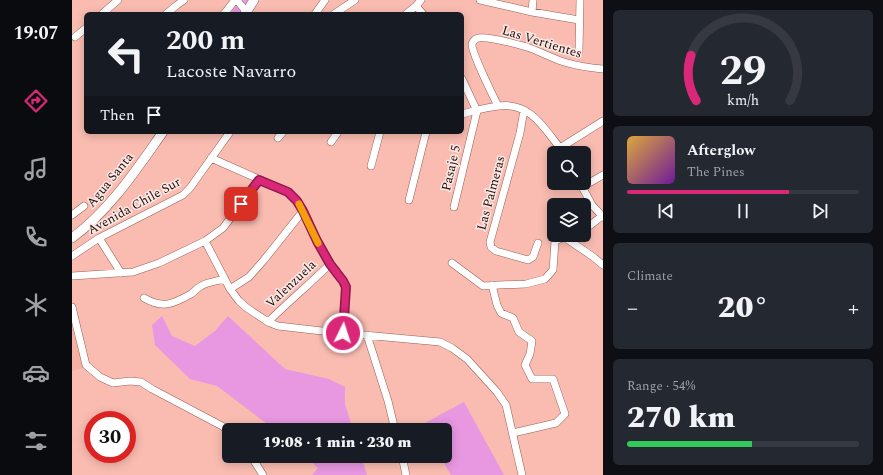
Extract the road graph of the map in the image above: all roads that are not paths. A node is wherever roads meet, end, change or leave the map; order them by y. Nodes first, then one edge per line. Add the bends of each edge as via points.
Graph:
1 (118, 0) edge
2 (184, 0) edge
3 (236, 0) edge
4 (254, 0) edge
5 (325, 0) edge
6 (355, 0) edge
7 (480, 0) edge
8 (533, 0) edge
9 (580, 0) edge
10 (488, 1) edge
11 (175, 2) edge
12 (419, 3) edge
13 (106, 12) edge
14 (168, 12) edge
15 (226, 12) edge
16 (245, 12) edge
17 (247, 12) edge
18 (317, 12) edge
19 (337, 12) edge
20 (408, 12) edge
21 (532, 12) junction
22 (580, 20) junction
23 (84, 30) edge
24 (76, 37) dead end
25 (579, 51) dead end
26 (603, 69) edge
27 (464, 83) edge
28 (498, 106) junction
29 (524, 110) junction
30 (477, 111) junction
31 (464, 114) edge
32 (603, 121) edge
33 (162, 134) edge
34 (229, 134) edge
35 (337, 134) edge
36 (379, 134) edge
37 (426, 134) edge
38 (332, 142) dead end
39 (558, 146) edge
40 (569, 146) edge
41 (211, 158) junction
42 (371, 166) dead end
43 (603, 174) edge
44 (259, 180) junction
45 (591, 180) edge
46 (584, 190) edge
47 (409, 200) dead end
48 (84, 206) dead end
49 (454, 207) dead end
50 (303, 211) junction
51 (72, 215) edge
52 (602, 216) edge
53 (591, 225) edge
54 (72, 238) edge
55 (99, 238) junction
56 (205, 241) junction
57 (538, 243) dead end
58 (72, 256) edge
59 (452, 262) dead end
60 (330, 264) junction
61 (603, 265) edge
62 (121, 273) junction
63 (72, 276) edge
64 (225, 279) junction
65 (492, 285) junction
66 (230, 289) junction
67 (144, 298) dead end
68 (72, 307) edge
69 (268, 322) junction
70 (343, 333) junction
71 (367, 335) junction
72 (393, 423) edge
73 (222, 426) edge
74 (513, 433) junction
75 (256, 463) edge
76 (403, 463) edge
77 (264, 475) edge
78 (406, 475) edge
79 (522, 475) edge

1 - 13 street
2 - 11 street
3 - 15 street
3 - 16 street
4 - 17 main road
5 - 18 street
6 - 19 street
7 - 10 street
8 - 21 street
9 - 22 street
10 - 21 street
11 - 14 street
12 - 20 street
21 - 22 street
22 - 25 street
23 - 24 street
26 - 28 street, Las Vertientes via 562,62 528,47 508,42 477,38 472,46 475,56
27 - 30 street
28 - 29 street
28 - 30 street
29 - 39 street via 538,120
29 - 57 street, Las Palmeras via 490,242 496,251 528,260
30 - 31 street
30 - 49 street, Pasaje 5
32 - 40 street
33 - 54 main road, Agua Santa via 112,202
34 - 41 street, Avenida Chile Sur
35 - 38 street
36 - 42 street
37 - 47 street
41 - 44 street
41 - 55 street, Avenida Chile Sur via 183,195
43 - 45 street
44 - 50 street via 288,192
44 - 56 street via 223,228
46 - 52 street
48 - 51 street
50 - 60 street
50 - 66 street via 249,277
52 - 53 street
55 - 58 street, Avenida Chile Sur
55 - 62 street
56 - 62 street via 159,263 133,272
56 - 64 street
59 - 65 street via 483,286
60 - 69 street, Valenzuela
60 - 70 street via 346,287
61 - 65 street via 564,237 554,241 553,270 545,279 526,284
62 - 63 street
64 - 66 street
64 - 67 street via 203,285 173,303 153,303
65 - 74 street via 501,313 513,318 519,332 532,341 525,366 532,379 553,379 565,414 556,423
66 - 69 street via 247,308
68 - 73 street via 86,365 100,378 113,384 141,382
69 - 70 street via 278,326
70 - 71 street
71 - 72 street
71 - 74 street via 440,342 452,348 467,359 497,392 506,405
74 - 79 street
75 - 77 street
76 - 78 street

